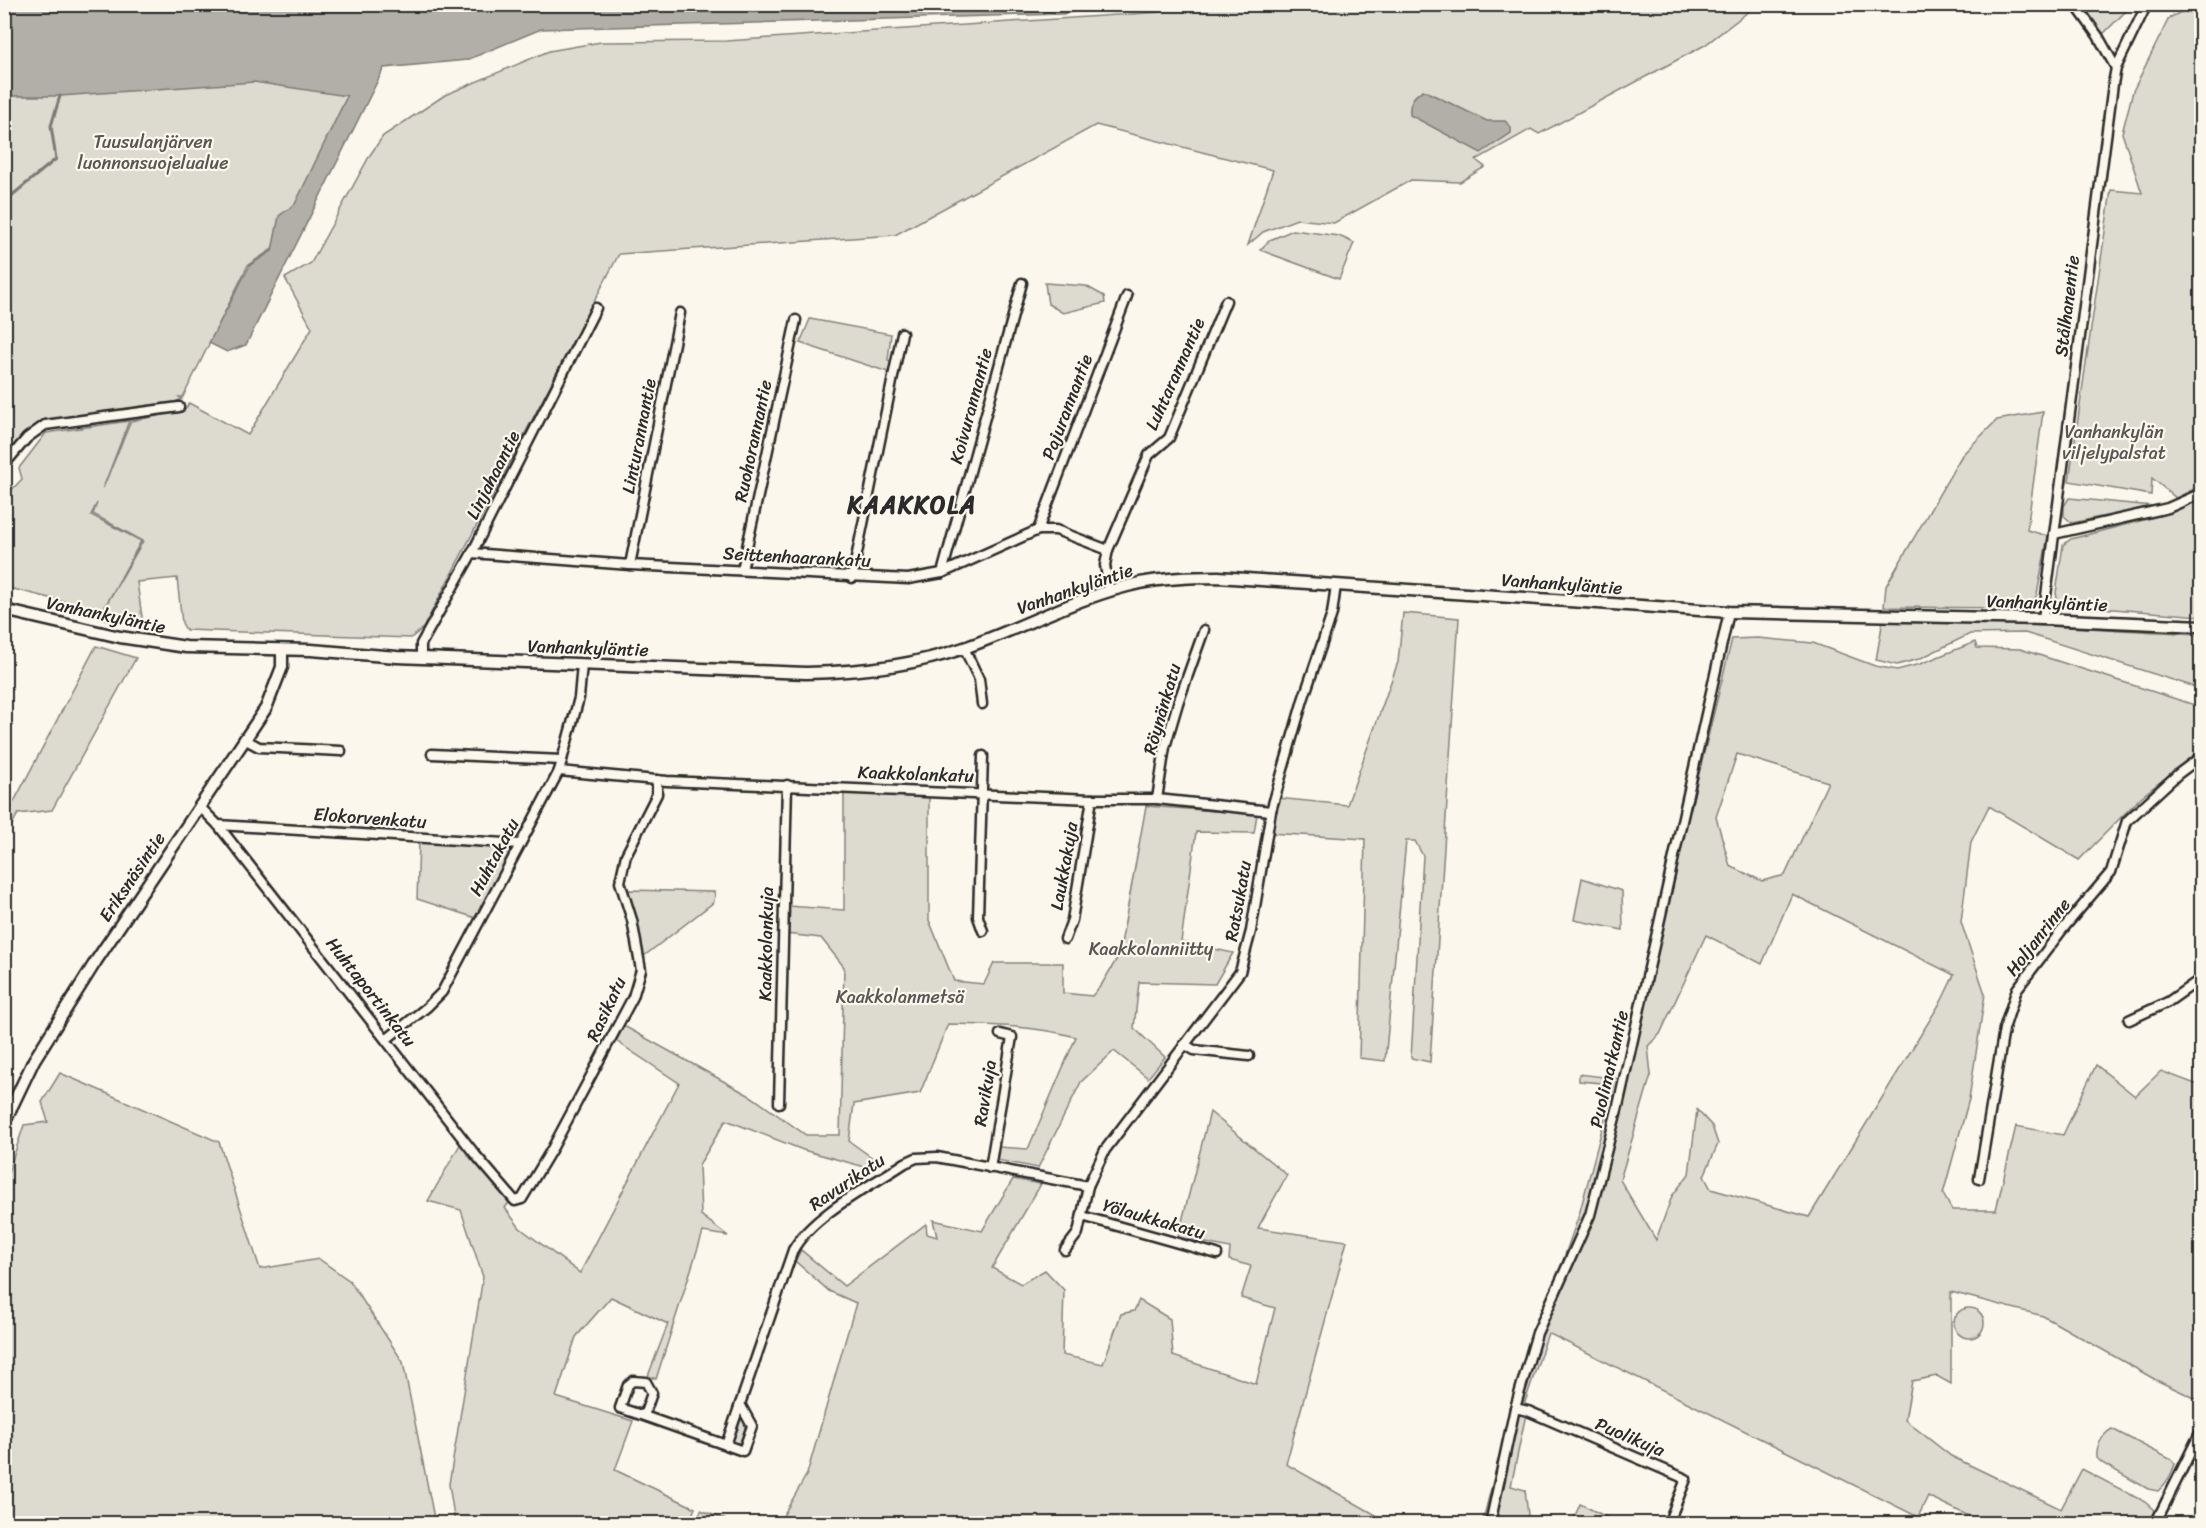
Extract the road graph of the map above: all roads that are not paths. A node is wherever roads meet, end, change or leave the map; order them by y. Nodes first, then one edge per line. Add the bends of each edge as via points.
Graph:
1 (2075, 4) edge
2 (2147, 4) edge
3 (2116, 68) junction
4 (1022, 283) dead end
5 (1127, 296) dead end
6 (1226, 301) dead end
7 (596, 308) dead end
8 (680, 313) dead end
9 (796, 320) dead end
10 (902, 333) dead end
11 (178, 407) dead end
12 (4, 465) edge
13 (2202, 493) edge
14 (1038, 530) junction
15 (2054, 534) junction
16 (1108, 549) junction
17 (472, 553) junction
18 (630, 565) junction
19 (742, 570) junction
20 (942, 573) junction
21 (852, 578) junction
22 (1336, 585) junction
23 (1109, 591) junction
24 (4, 610) edge
25 (1729, 612) junction
26 (2043, 619) junction
27 (2202, 626) edge
28 (1204, 630) dead end
29 (964, 648) junction
30 (282, 650) junction
31 (421, 657) junction
32 (582, 664) junction
33 (982, 704) dead end
34 (244, 740) junction
35 (341, 752) dead end
36 (432, 754) dead end
37 (983, 756) dead end
38 (2202, 756) edge
39 (562, 760) junction
40 (559, 771) junction
41 (657, 780) junction
42 (787, 785) junction
43 (983, 794) junction
44 (1092, 799) junction
45 (1158, 799) junction
46 (199, 806) junction
47 (1271, 811) junction
48 (218, 825) junction
49 (520, 844) junction
50 (982, 931) dead end
51 (1065, 939) dead end
52 (2202, 978) edge
53 (2129, 1020) dead end
54 (1000, 1034) dead end
55 (387, 1039) junction
56 (1184, 1044) junction
57 (1249, 1056) dead end
58 (779, 1103) dead end
59 (4, 1123) edge
60 (990, 1168) junction
61 (1979, 1179) dead end
62 (1088, 1186) junction
63 (515, 1201) joint
64 (1083, 1216) junction
65 (1065, 1250) dead end
66 (1217, 1254) dead end
67 (740, 1404) junction
68 (1515, 1408) junction
69 (644, 1416) junction
70 (2202, 1429) edge
71 (726, 1445) junction
72 (1490, 1524) edge
73 (1668, 1524) edge
74 (2155, 1524) edge

1 - 3 street
2 - 3 street, Stålhanentie
3 - 15 street, Stålhanentie
4 - 20 street, Koivurannantie
5 - 14 street, Pajurannantie
6 - 16 street, Luhtarannantie via 1169,438 1149,455
7 - 17 street, Linjahaantie
8 - 18 street, Linturannantie
9 - 19 street, Ruohorannantie
10 - 21 street
11 - 12 street via 45,425 27,438
13 - 15 street via 2168,508
14 - 16 street via 1056,530
14 - 20 street, Seittenhaarankatu
15 - 26 street, Stålhanentie
16 - 23 street, Luhtarannantie via 1104,565
17 - 18 street, Seittenhaarankatu
17 - 31 street, Linjahaantie via 421,644
18 - 19 street, Seittenhaarankatu
19 - 21 street, Seittenhaarankatu
20 - 21 street, Seittenhaarankatu via 908,579
22 - 23 street, Vanhankyläntie via 1192,577
22 - 25 street, Vanhankyläntie
22 - 47 street, Ratsukatu via 1332,614
23 - 29 street, Vanhankyläntie
24 - 30 street, Vanhankyläntie via 150,643
25 - 26 street, Vanhankyläntie
25 - 68 street, Puolimatkantie via 1590,1215 1537,1333
26 - 27 street, Vanhankyläntie
28 - 45 street, Röynänkatu via 1165,747
29 - 32 street, Vanhankyläntie via 873,670 836,672
29 - 33 street via 979,679
30 - 31 street, Vanhankyläntie
30 - 34 street, Eriksnäsintie via 277,682 266,708
31 - 32 street, Vanhankyläntie
32 - 39 street, Huhtakatu via 579,698
34 - 35 street via 259,747
34 - 46 street, Eriksnäsintie
36 - 39 street
37 - 43 street
38 - 61 street, Holjanrinne via 2127,821 2110,872 2017,989 2004,1029
39 - 40 street, Huhtakatu
40 - 41 street, Kaakkolankatu
40 - 49 street, Huhtakatu
41 - 42 street, Kaakkolankatu
41 - 63 street, Rasikatu via 657,794 626,855 620,882 642,970 633,997 553,1147 522,1199
42 - 43 street, Kaakkolankatu
42 - 58 street, Kaakkolankuja
43 - 44 street, Kaakkolankatu
43 - 50 street via 978,909
44 - 45 street, Kaakkolankatu
44 - 51 street, Laukkakuja via 1072,920
45 - 47 street, Kaakkolankatu
46 - 48 street, Huhtaportinkatu
46 - 59 street, Eriksnäsintie via 34,1060
47 - 56 street, Ratsukatu via 1251,932 1240,972
48 - 49 street, Elokorvenkatu
48 - 55 street, Huhtaportinkatu
49 - 55 street, Huhtakatu via 442,992
52 - 53 street via 2168,1002
54 - 60 street, Ravikuja via 1012,1037
55 - 63 street, Huhtaportinkatu via 474,1154
56 - 57 street via 1194,1050
56 - 62 street, Ratsukatu via 1117,1132
60 - 62 street, Ravurikatu
60 - 67 street, Ravurikatu via 937,1157 916,1158 807,1230 793,1250
62 - 64 street, Ratsukatu
64 - 65 street, Ratsukatu
64 - 66 street, Yölaukkakatu
67 - 71 street, Ravurikatu
67 - 71 street via 752,1426 743,1451
68 - 72 street, Puolimatkantie
68 - 73 street, Puolikuja via 1686,1479
69 - 69 street via 652,1392 646,1382 633,1381 620,1408
69 - 71 street
70 - 74 street

